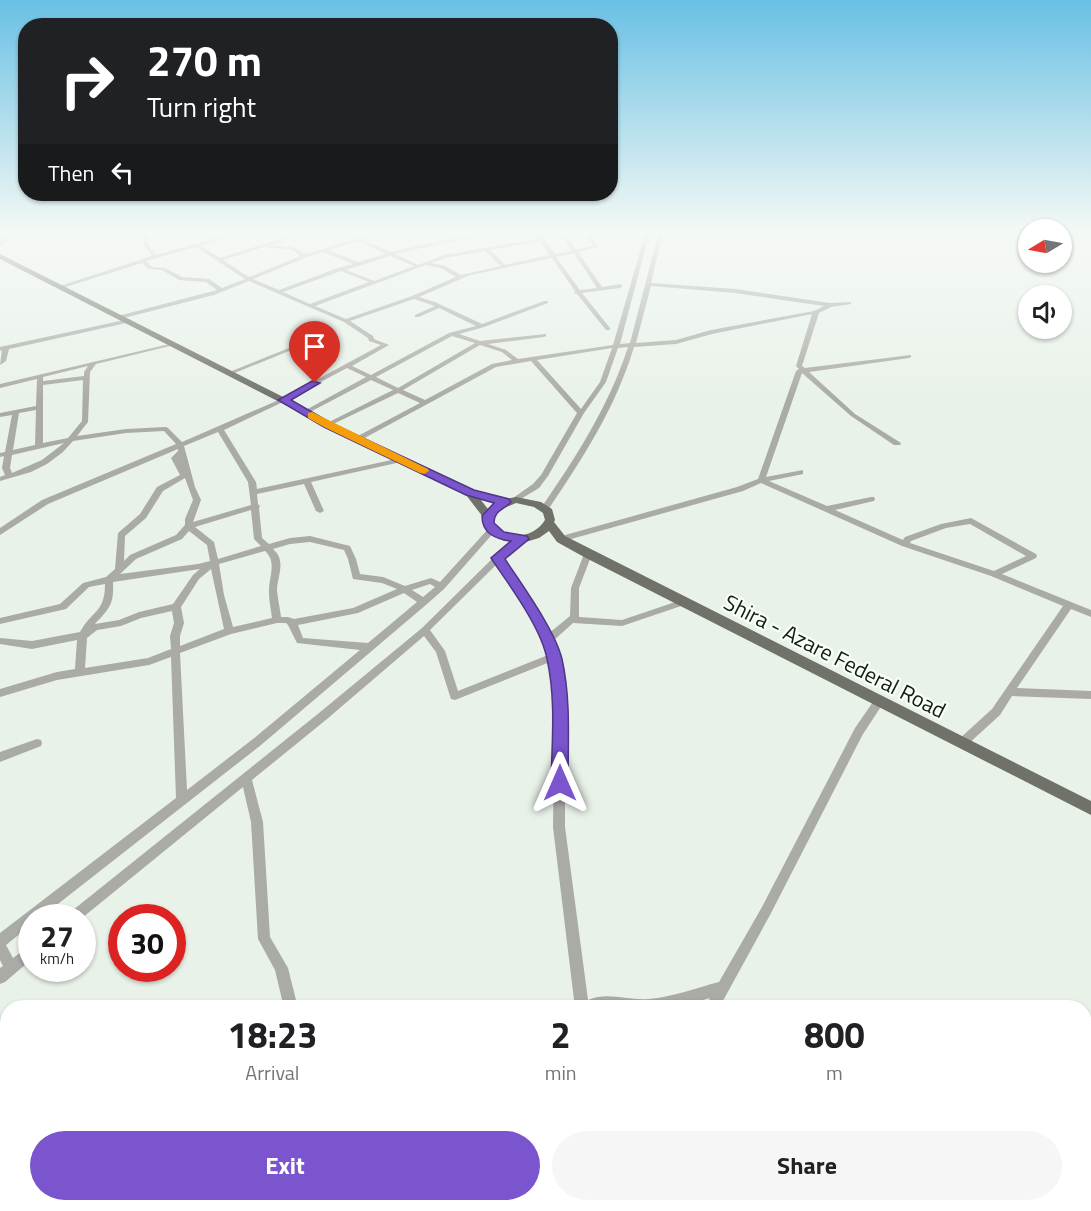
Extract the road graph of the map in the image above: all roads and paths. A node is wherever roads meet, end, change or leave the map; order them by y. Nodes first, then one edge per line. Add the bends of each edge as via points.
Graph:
1 (61, 288) edge
2 (217, 288) edge
3 (230, 288) edge
4 (268, 288) edge
5 (290, 288) edge
6 (358, 288) edge
7 (436, 288) edge
8 (573, 288) edge
9 (600, 288) joint
10 (605, 288) edge
11 (632, 288) edge
12 (646, 288) edge
13 (691, 288) edge
14 (222, 291) junction
15 (278, 292) junction
16 (576, 292) junction
17 (414, 297) junction
18 (546, 302) dead end
19 (849, 303) dead end
20 (830, 305) junction
21 (309, 306) junction
22 (439, 306) junction
23 (816, 312) junction
24 (417, 316) dead end
25 (120, 317) junction
26 (129, 321) junction
27 (346, 321) junction
28 (482, 326) junction
29 (609, 329) dead end
30 (451, 334) junction
31 (544, 335) dead end
32 (480, 343) junction
33 (172, 344) junction
34 (616, 346) junction
35 (632, 346) junction
36 (296, 347) dead end
37 (3, 349) edge
38 (909, 356) dead end
39 (533, 359) junction
40 (516, 361) junction
41 (0, 363) edge
42 (93, 364) junction
43 (347, 366) junction
44 (803, 369) junction
45 (230, 373) junction
46 (87, 378) junction
47 (370, 378) junction
48 (40, 380) junction
49 (0, 386) edge
50 (398, 390) junction
51 (283, 400) junction
52 (425, 403) junction
53 (40, 407) junction
54 (16, 412) junction
55 (306, 412) junction
56 (581, 413) junction
57 (0, 415) edge
58 (327, 425) junction
59 (220, 429) junction
60 (359, 439) junction
61 (70, 441) junction
62 (897, 443) dead end
63 (39, 446) junction
64 (181, 448) junction
65 (4, 454) edge
66 (401, 460) junction
67 (800, 472) dead end
68 (9, 476) junction
69 (0, 479) edge
70 (732, 479) dead end
71 (761, 480) junction
72 (307, 482) junction
73 (740, 489) junction
74 (255, 492) junction
75 (470, 493) junction
76 (871, 498) dead end
77 (510, 501) junction
78 (256, 506) junction
79 (545, 508) junction
80 (827, 509) junction
81 (320, 511) dead end
82 (488, 516) junction
83 (550, 524) junction
84 (189, 526) junction
85 (492, 530) junction
86 (0, 532) edge
87 (528, 538) junction
88 (561, 539) junction
89 (905, 544) junction
90 (266, 548) junction
91 (588, 554) junction
92 (498, 558) junction
93 (215, 561) junction
94 (118, 568) junction
95 (994, 573) junction
96 (109, 580) junction
97 (441, 587) junction
98 (405, 589) junction
99 (424, 602) junction
100 (684, 602) junction
101 (1069, 605) junction
102 (176, 607) junction
103 (1091, 614) edge
104 (277, 620) junction
105 (572, 620) junction
106 (0, 621) edge
107 (292, 623) junction
108 (425, 630) junction
109 (229, 631) junction
110 (83, 635) junction
111 (548, 640) junction
112 (0, 641) edge
113 (14, 645) junction
114 (368, 647) junction
115 (0, 650) edge
116 (177, 652) junction
117 (554, 657) junction
118 (80, 672) junction
119 (1009, 692) junction
120 (0, 693) edge
121 (1091, 695) edge
122 (879, 702) junction
123 (37, 743) dead end
124 (962, 743) junction
125 (0, 756) edge
126 (246, 779) junction
127 (182, 800) junction
128 (1091, 808) edge
129 (90, 904) edge
130 (0, 942) edge
131 (0, 947) edge
132 (18, 961) edge
133 (11, 967) junction
134 (0, 977) edge
135 (722, 988) junction
136 (289, 1000) edge
137 (583, 1000) edge
138 (673, 1000) edge
139 (716, 1000) edge

1 - 25 main road
2 - 14 street
3 - 14 street
4 - 15 street
5 - 15 street
6 - 21 street
7 - 17 street
8 - 16 street
9 - 10 street
9 - 16 street
11 - 34 street
12 - 35 street
13 - 20 street
14 - 25 street
15 - 21 street
16 - 29 street
17 - 22 street
17 - 27 street
18 - 28 street
19 - 20 street
20 - 23 street
21 - 27 street
22 - 24 street
22 - 28 street
23 - 35 street via 676,342
23 - 44 street via 802,352 799,366
25 - 26 main road
26 - 33 main road
26 - 37 street
27 - 43 street via 386,345
28 - 30 street
30 - 32 street
30 - 47 street
31 - 32 street
32 - 40 street via 504,351
32 - 50 street
33 - 42 street
33 - 45 main road
34 - 35 street
34 - 39 street
34 - 56 street via 603,382
35 - 79 street via 603,414
36 - 45 street
37 - 41 street
38 - 44 street
39 - 40 street
39 - 56 street
40 - 52 street via 494,365
42 - 46 street
42 - 48 street
43 - 47 street
43 - 51 street
44 - 62 street via 853,415
44 - 71 street via 799,371
45 - 51 main road
46 - 48 street
46 - 61 street via 85,423 76,429
47 - 50 street
47 - 55 street
48 - 49 street
48 - 53 street
50 - 52 street
50 - 58 street
51 - 55 main road
51 - 59 street
52 - 60 street
53 - 54 street
53 - 63 street
54 - 57 street
54 - 65 street
55 - 58 main road
56 - 77 street via 536,486
58 - 60 main road
59 - 64 street
59 - 74 street
60 - 66 main road
61 - 63 street
61 - 64 street via 135,429 166,429
61 - 68 street via 39,467
63 - 65 street
64 - 84 street via 197,500
64 - 86 street via 53,498
64 - 94 street via 175,459 184,476 160,489 143,516 121,535
65 - 68 street
66 - 72 street
66 - 75 main road
67 - 71 street
68 - 69 street
70 - 73 street
71 - 73 street
71 - 80 street
72 - 74 street
72 - 81 street
73 - 88 street
74 - 78 street
75 - 77 main road
75 - 82 main road
76 - 80 street
77 - 79 main road via 532,501
77 - 82 main road via 494,508
78 - 84 street
78 - 90 street via 258,539
79 - 83 main road
80 - 89 street
82 - 85 main road
83 - 87 main road via 544,532
83 - 88 main road, Shira - Azare Federal Road
84 - 93 street via 211,544
84 - 94 street via 178,537 142,551
85 - 87 main road via 511,539
85 - 97 street
87 - 88 main road, Shira - Azare Federal Road
87 - 92 street
88 - 91 main road, Shira - Azare Federal Road
89 - 95 street
89 - 95 street via 908,539 944,526 971,521 1033,556
90 - 93 street
90 - 98 street via 310,539 336,544 347,548 356,577 383,580
90 - 104 street via 275,555 277,568 273,591
91 - 100 main road, Shira - Azare Federal Road
91 - 105 street via 575,588
92 - 108 street
92 - 111 street
93 - 96 street
93 - 102 street via 196,577
93 - 109 street
94 - 96 street
95 - 101 street
96 - 106 street via 86,585 63,606
96 - 110 street via 111,598
97 - 98 street via 431,581
97 - 99 street
98 - 99 street
98 - 107 street via 356,611
99 - 114 street
100 - 105 street via 622,623
100 - 122 main road, Shira - Azare Federal Road
101 - 103 street
101 - 119 street
102 - 110 street via 94,627
102 - 116 street
104 - 107 street
104 - 109 street
105 - 111 street
107 - 114 street via 300,641
108 - 117 street via 440,651 455,696
108 - 126 street
109 - 116 street
110 - 113 street
110 - 118 street
111 - 117 street
112 - 113 street
113 - 115 street
114 - 127 street
116 - 118 street via 150,661
116 - 127 street
117 - 137 street via 560,696 560,827
118 - 120 street
119 - 121 street
119 - 124 street via 996,712
122 - 124 main road, Shira - Azare Federal Road
122 - 135 street via 859,731
123 - 125 street
124 - 128 main road, Shira - Azare Federal Road
126 - 129 street
126 - 136 street via 257,822 264,939 280,968
127 - 130 street
131 - 133 street
132 - 133 street
133 - 134 street
135 - 138 street
135 - 139 street

